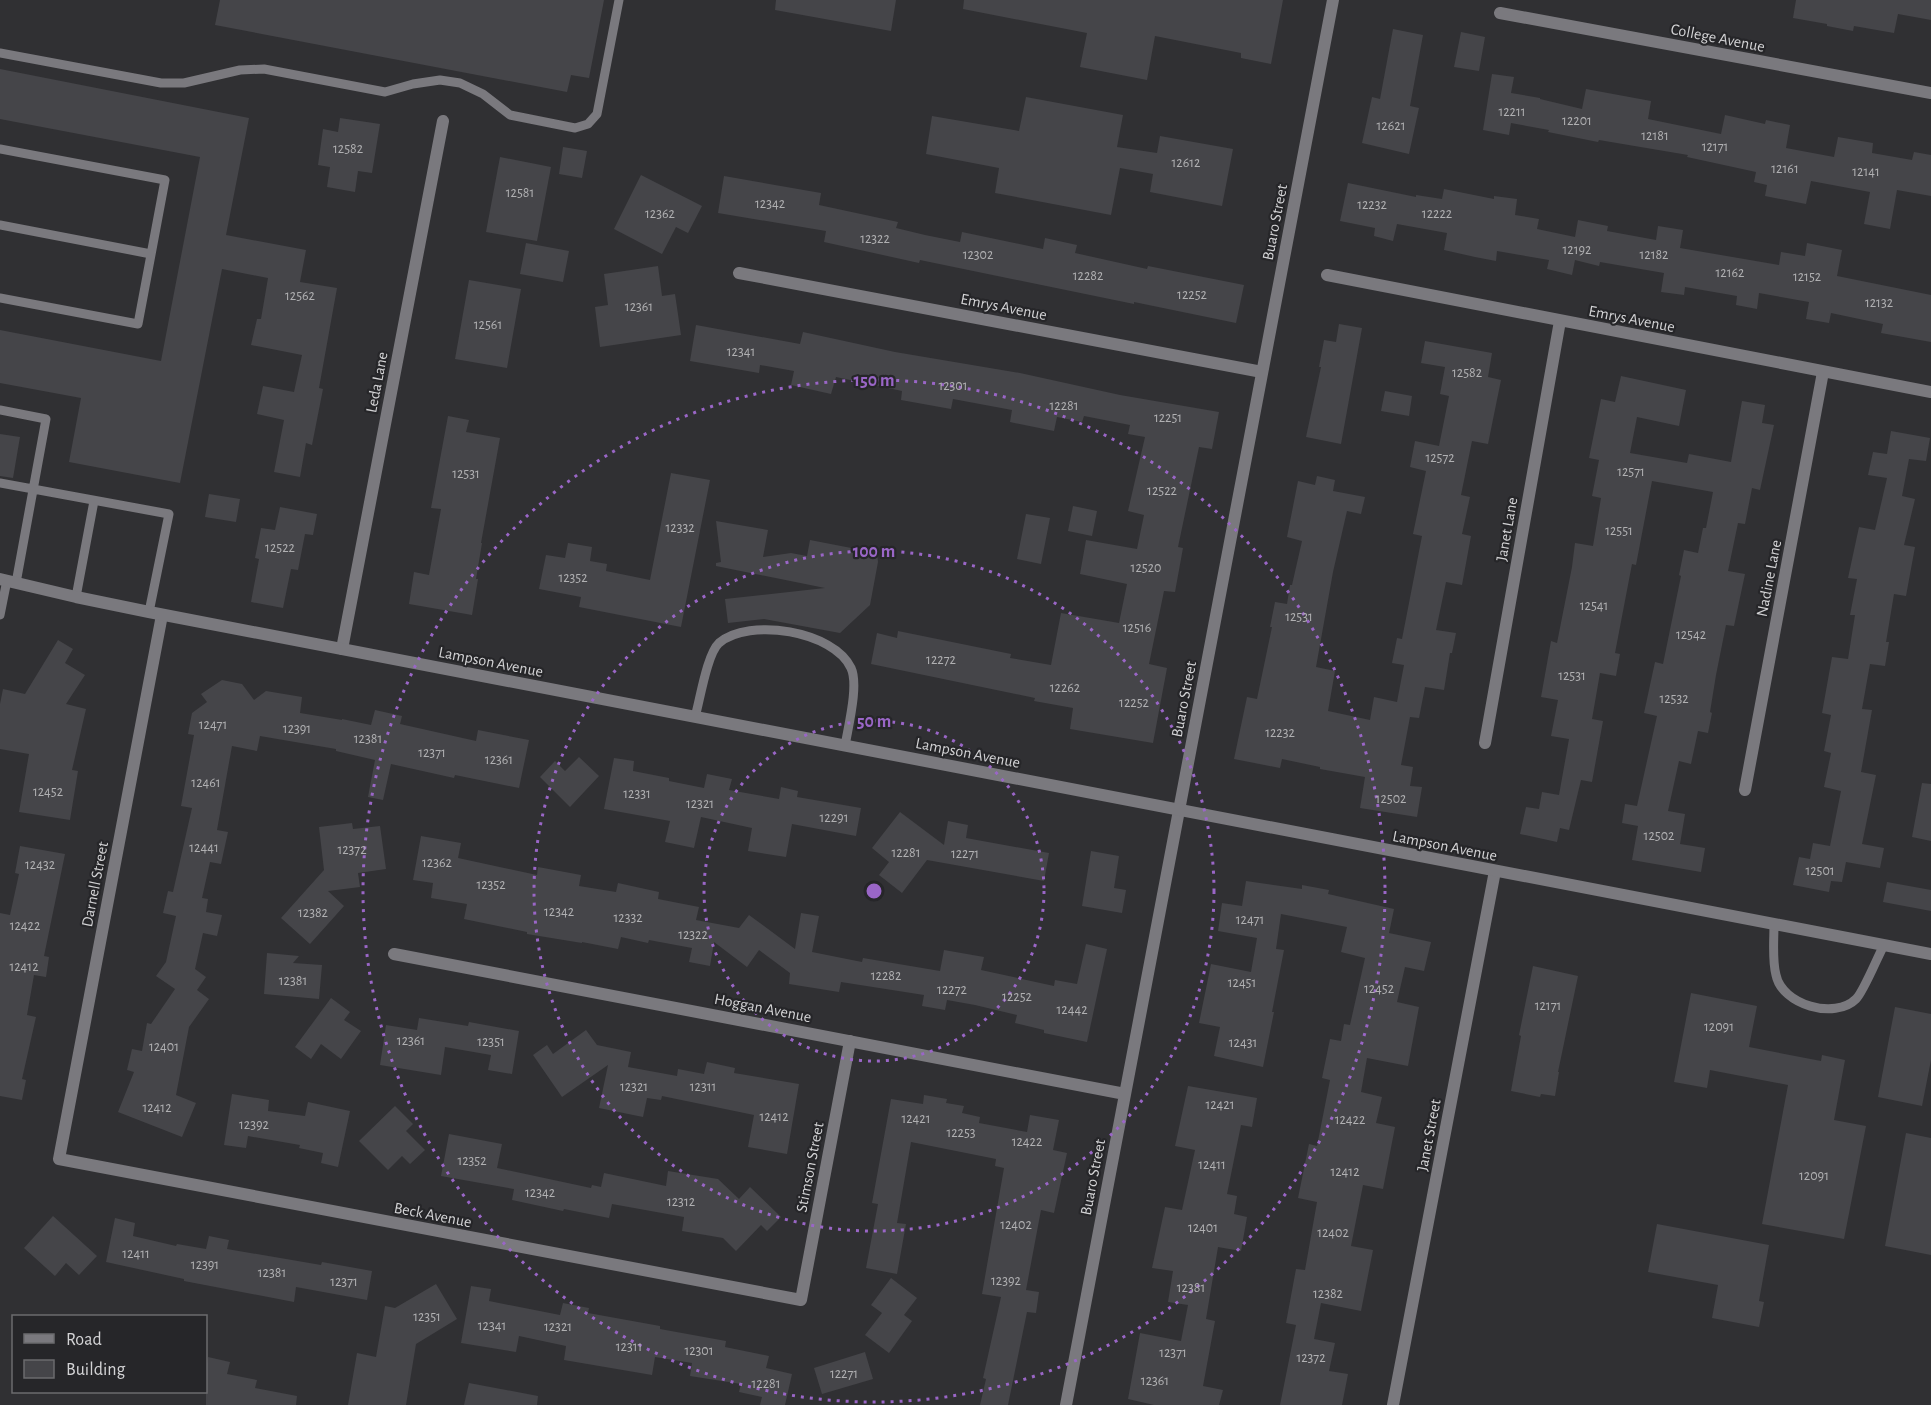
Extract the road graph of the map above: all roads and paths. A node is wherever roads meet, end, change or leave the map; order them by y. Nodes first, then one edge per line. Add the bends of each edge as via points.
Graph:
1 (619, 0) edge
2 (1333, 0) edge
3 (1500, 13) dead end
4 (0, 53) edge
5 (1931, 93) edge
6 (442, 121) dead end
7 (0, 149) edge
8 (0, 225) edge
9 (151, 254) junction
10 (739, 273) dead end
11 (1327, 275) dead end
12 (0, 298) edge
13 (1560, 321) junction
14 (1262, 372) junction
15 (1823, 372) junction
16 (1931, 393) edge
17 (0, 410) edge
18 (0, 483) edge
19 (33, 489) junction
20 (94, 501) junction
21 (7, 581) edge
22 (76, 597) junction
23 (155, 614) junction
24 (0, 615) edge
25 (342, 650) junction
26 (695, 717) junction
27 (1485, 743) dead end
28 (845, 746) junction
29 (1745, 790) dead end
30 (1179, 809) junction
31 (1495, 871) junction
32 (1774, 924) junction
33 (1884, 945) junction
34 (394, 954) dead end
35 (1931, 954) edge
36 (850, 1041) junction
37 (1125, 1094) junction
38 (59, 1159) joint
39 (801, 1300) joint
40 (1066, 1405) edge
41 (1393, 1405) edge

1 - 4 lane via 597,114 588,124 575,128 510,115 460,83 440,80 385,92 264,69 162,83
2 - 14 street, Buaro Street
3 - 5 street, College Avenue
6 - 25 street, Leda Lane
7 - 9 lane via 165,180
8 - 9 lane
9 - 12 lane via 138,324
10 - 14 street, Emrys Avenue
11 - 13 street, Emrys Avenue
13 - 15 street, Emrys Avenue
13 - 27 street, Janet Lane
14 - 30 street, Buaro Street
15 - 16 street, Emrys Avenue
15 - 29 street, Nadine Lane
17 - 19 lane via 46,419
18 - 19 lane
19 - 20 lane
19 - 21 lane
20 - 22 lane
20 - 23 lane via 169,514
21 - 22 street, Lampson Avenue
21 - 24 lane
22 - 23 street, Lampson Avenue
23 - 25 street, Lampson Avenue
23 - 38 street, Darnell Street
25 - 26 street, Lampson Avenue
26 - 28 street, Lampson Avenue
26 - 28 lane via 711,655 718,644 738,633 771,630 809,637 829,645 851,668 855,682
28 - 30 street, Lampson Avenue
30 - 31 street, Lampson Avenue
30 - 37 street, Buaro Street
31 - 32 street, Lampson Avenue
31 - 41 street, Janet Street
32 - 33 street, Lampson Avenue
32 - 33 lane via 1776,977 1783,991 1814,1008 1844,1007 1858,998
33 - 35 street, Lampson Avenue
34 - 36 street, Hoggan Avenue
36 - 37 street, Hoggan Avenue
36 - 39 street, Stimson Street
37 - 40 street, Buaro Street
38 - 39 street, Beck Avenue

